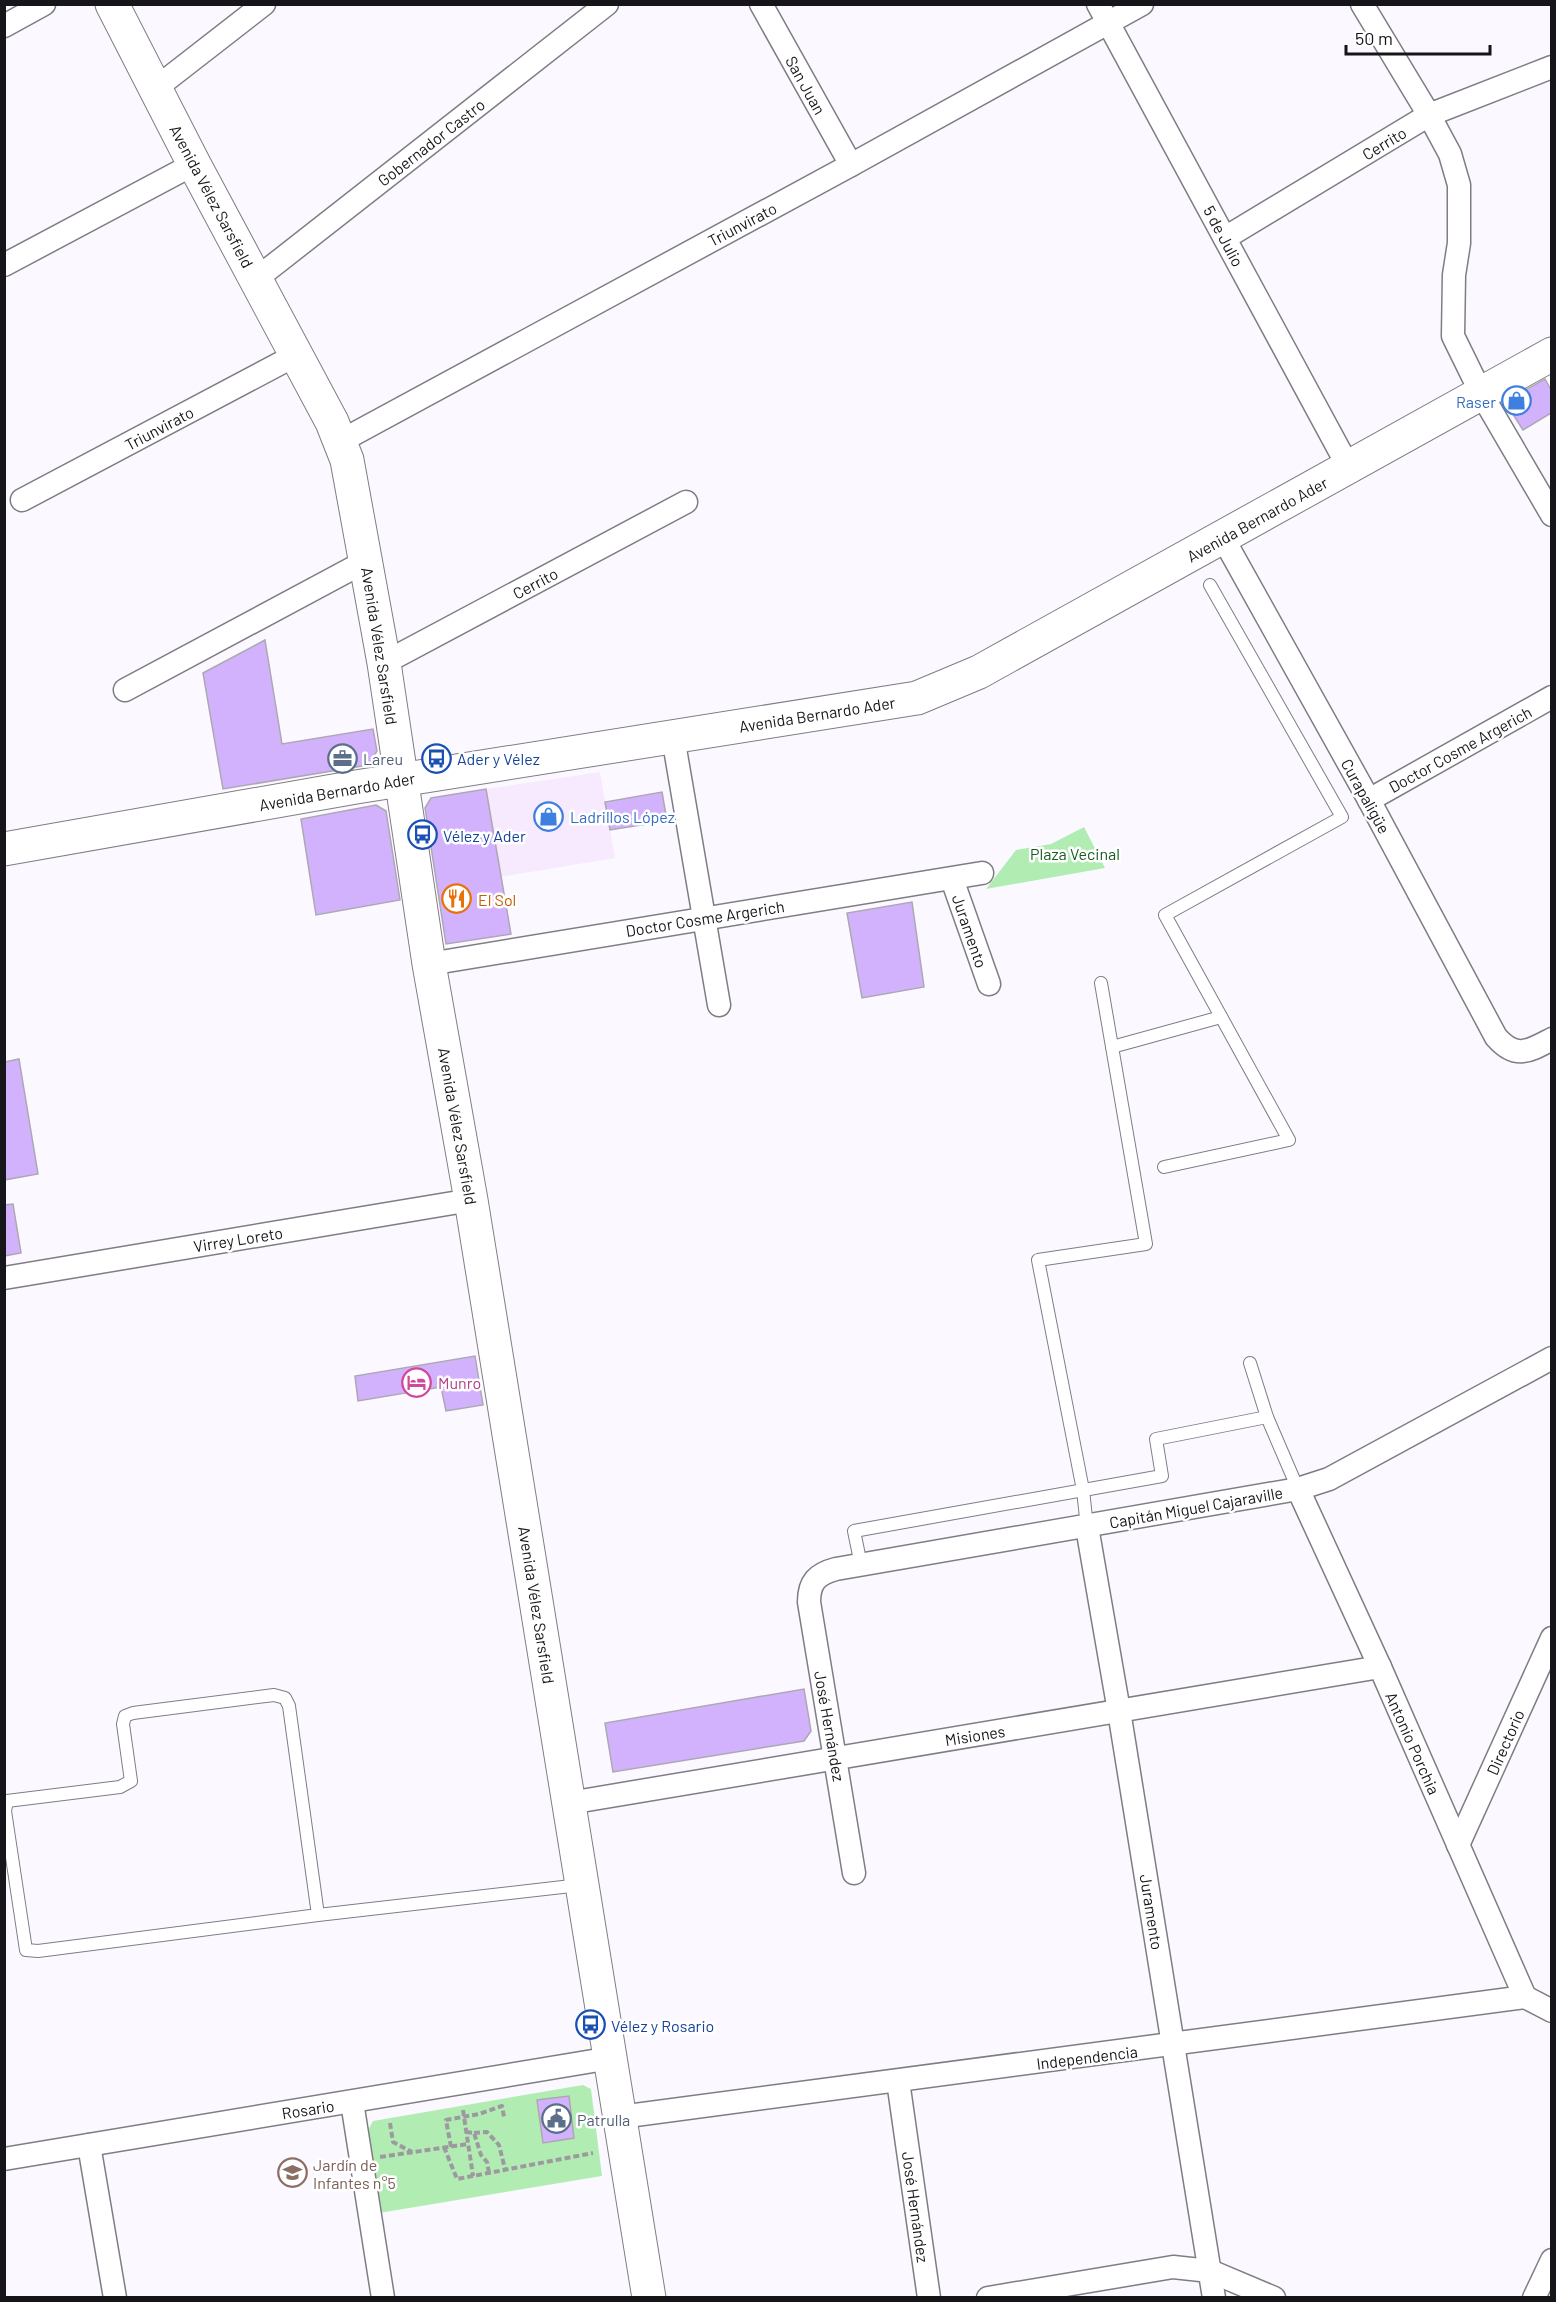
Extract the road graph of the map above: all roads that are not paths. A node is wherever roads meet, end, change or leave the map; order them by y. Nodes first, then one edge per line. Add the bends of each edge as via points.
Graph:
1 (44, 4) edge
2 (112, 4) edge
3 (264, 4) edge
4 (607, 4) edge
5 (761, 4) edge
6 (1142, 4) edge
7 (1362, 4) edge
8 (1103, 14) edge
9 (4, 26) edge
10 (1551, 67) edge
11 (156, 88) junction
12 (1430, 115) junction
13 (194, 164) junction
14 (851, 165) junction
15 (1226, 238) junction
16 (4, 265) edge
17 (256, 279) junction
18 (1551, 354) edge
19 (296, 355) junction
20 (1482, 394) junction
21 (341, 441) junction
22 (1348, 468) junction
23 (22, 501) dead end
24 (686, 502) dead end
25 (1551, 515) edge
26 (1223, 538) junction
27 (366, 561) junction
28 (1210, 585) dead end
29 (384, 663) junction
30 (125, 690) dead end
31 (1551, 697) edge
32 (673, 737) junction
33 (402, 780) junction
34 (1369, 800) junction
35 (4, 849) edge
36 (982, 873) dead end
37 (952, 879) junction
38 (705, 918) junction
39 (429, 964) junction
40 (1101, 983) dead end
41 (989, 984) dead end
42 (719, 1005) dead end
43 (1221, 1017) junction
44 (1551, 1039) edge
45 (1112, 1047) junction
46 (1164, 1167) dead end
47 (471, 1200) junction
48 (4, 1278) edge
49 (1551, 1358) edge
50 (1250, 1362) dead end
51 (1267, 1417) junction
52 (1298, 1489) junction
53 (1083, 1490) junction
54 (1087, 1527) junction
55 (861, 1565) junction
56 (815, 1579) joint
57 (1551, 1638) edge
58 (1380, 1667) junction
59 (1119, 1711) junction
60 (836, 1758) junction
61 (569, 1803) junction
62 (1458, 1845) junction
63 (855, 1874) dead end
64 (583, 1884) junction
65 (318, 1915) junction
66 (1525, 1997) junction
67 (1551, 2010) edge
68 (1174, 2046) junction
69 (611, 2058) junction
70 (898, 2080) junction
71 (352, 2102) junction
72 (620, 2117) junction
73 (89, 2145) junction
74 (4, 2159) edge
75 (1551, 2260) edge
76 (1210, 2271) junction
77 (115, 2298) edge
78 (383, 2298) edge
79 (649, 2298) edge
80 (929, 2298) edge
81 (988, 2298) edge
82 (1214, 2298) edge
83 (1274, 2298) edge
84 (1534, 2298) edge

1 - 9 street
2 - 11 main road, Avenida Vélez Sarsfield
3 - 11 street
4 - 17 street, Gobernador Castro
5 - 14 street, San Juan
6 - 8 street, Triunvirato
7 - 12 street
8 - 14 street, Triunvirato
8 - 15 street, 5 de Julio
10 - 12 street, Cerrito
11 - 13 main road, Avenida Vélez Sarsfield
12 - 15 street, Cerrito
12 - 20 street via 1450,154 1459,185 1460,243 1454,274 1453,336
13 - 16 street
13 - 17 main road, Avenida Vélez Sarsfield
14 - 21 street, Triunvirato
15 - 22 street, 5 de Julio
17 - 19 main road, Avenida Vélez Sarsfield
18 - 20 main road, Avenida Bernardo Ader
19 - 21 main road, Avenida Vélez Sarsfield
19 - 23 street, Triunvirato
20 - 22 main road, Avenida Bernardo Ader
20 - 25 street
21 - 27 main road, Avenida Vélez Sarsfield
22 - 26 main road, Avenida Bernardo Ader
24 - 29 street, Cerrito
26 - 32 main road, Avenida Bernardo Ader via 979,672 917,698
26 - 34 street, Curapaligüe
27 - 29 main road, Avenida Vélez Sarsfield
27 - 30 street
28 - 43 lane via 1342,817 1165,915
29 - 33 main road, Avenida Vélez Sarsfield
31 - 34 street, Doctor Cosme Argerich
32 - 33 main road, Avenida Bernardo Ader
32 - 38 street
33 - 35 main road, Avenida Bernardo Ader
33 - 39 main road, Avenida Vélez Sarsfield
34 - 44 street, Curapaligüe via 1496,1038 1512,1051 1524,1052
36 - 37 street, Doctor Cosme Argerich
37 - 38 street, Doctor Cosme Argerich
37 - 41 street, Juramento
38 - 39 street, Doctor Cosme Argerich
38 - 42 street
39 - 47 main road, Avenida Vélez Sarsfield
40 - 45 lane
43 - 45 lane
43 - 46 lane via 1289,1140
45 - 53 lane via 1146,1244 1038,1260
47 - 48 street, Virrey Loreto
47 - 61 main road, Avenida Vélez Sarsfield
49 - 52 street, Capitán Miguel Cajaraville via 1329,1479
50 - 51 lane
51 - 52 lane
51 - 53 lane via 1156,1440 1162,1476
52 - 54 street, Capitán Miguel Cajaraville
52 - 58 street, Antonio Porchia
53 - 54 lane
53 - 55 lane via 854,1531
54 - 55 street, Capitán Miguel Cajaraville
54 - 59 street, Juramento
55 - 56 street, Capitán Miguel Cajaraville via 830,1571
56 - 60 street, José Hernández via 809,1589 809,1602
57 - 62 street, Directorio
58 - 59 street, Misiones
58 - 62 street, Antonio Porchia
59 - 60 street, Misiones
59 - 68 street, Juramento
60 - 61 street, Misiones
60 - 63 street, José Hernández
61 - 64 main road, Avenida Vélez Sarsfield
62 - 66 street, Antonio Porchia
64 - 65 lane
64 - 69 main road, Avenida Vélez Sarsfield
65 - 65 lane via 285,1698 274,1695 133,1713 125,1716 123,1724 131,1781 120,1786 8,1801 5,1811 26,1950
66 - 67 street
66 - 68 street, Independencia
68 - 70 street, Independencia
68 - 76 street, Juramento
69 - 71 street, Rosario
69 - 72 main road, Avenida Vélez Sarsfield
70 - 72 street, Independencia
70 - 80 street, José Hernández
71 - 73 street, Rosario
71 - 78 street
72 - 79 main road, Avenida Vélez Sarsfield
73 - 74 street, Rosario
73 - 77 street
75 - 84 street
76 - 81 street via 1173,2267
76 - 82 street, Juramento
76 - 83 street

